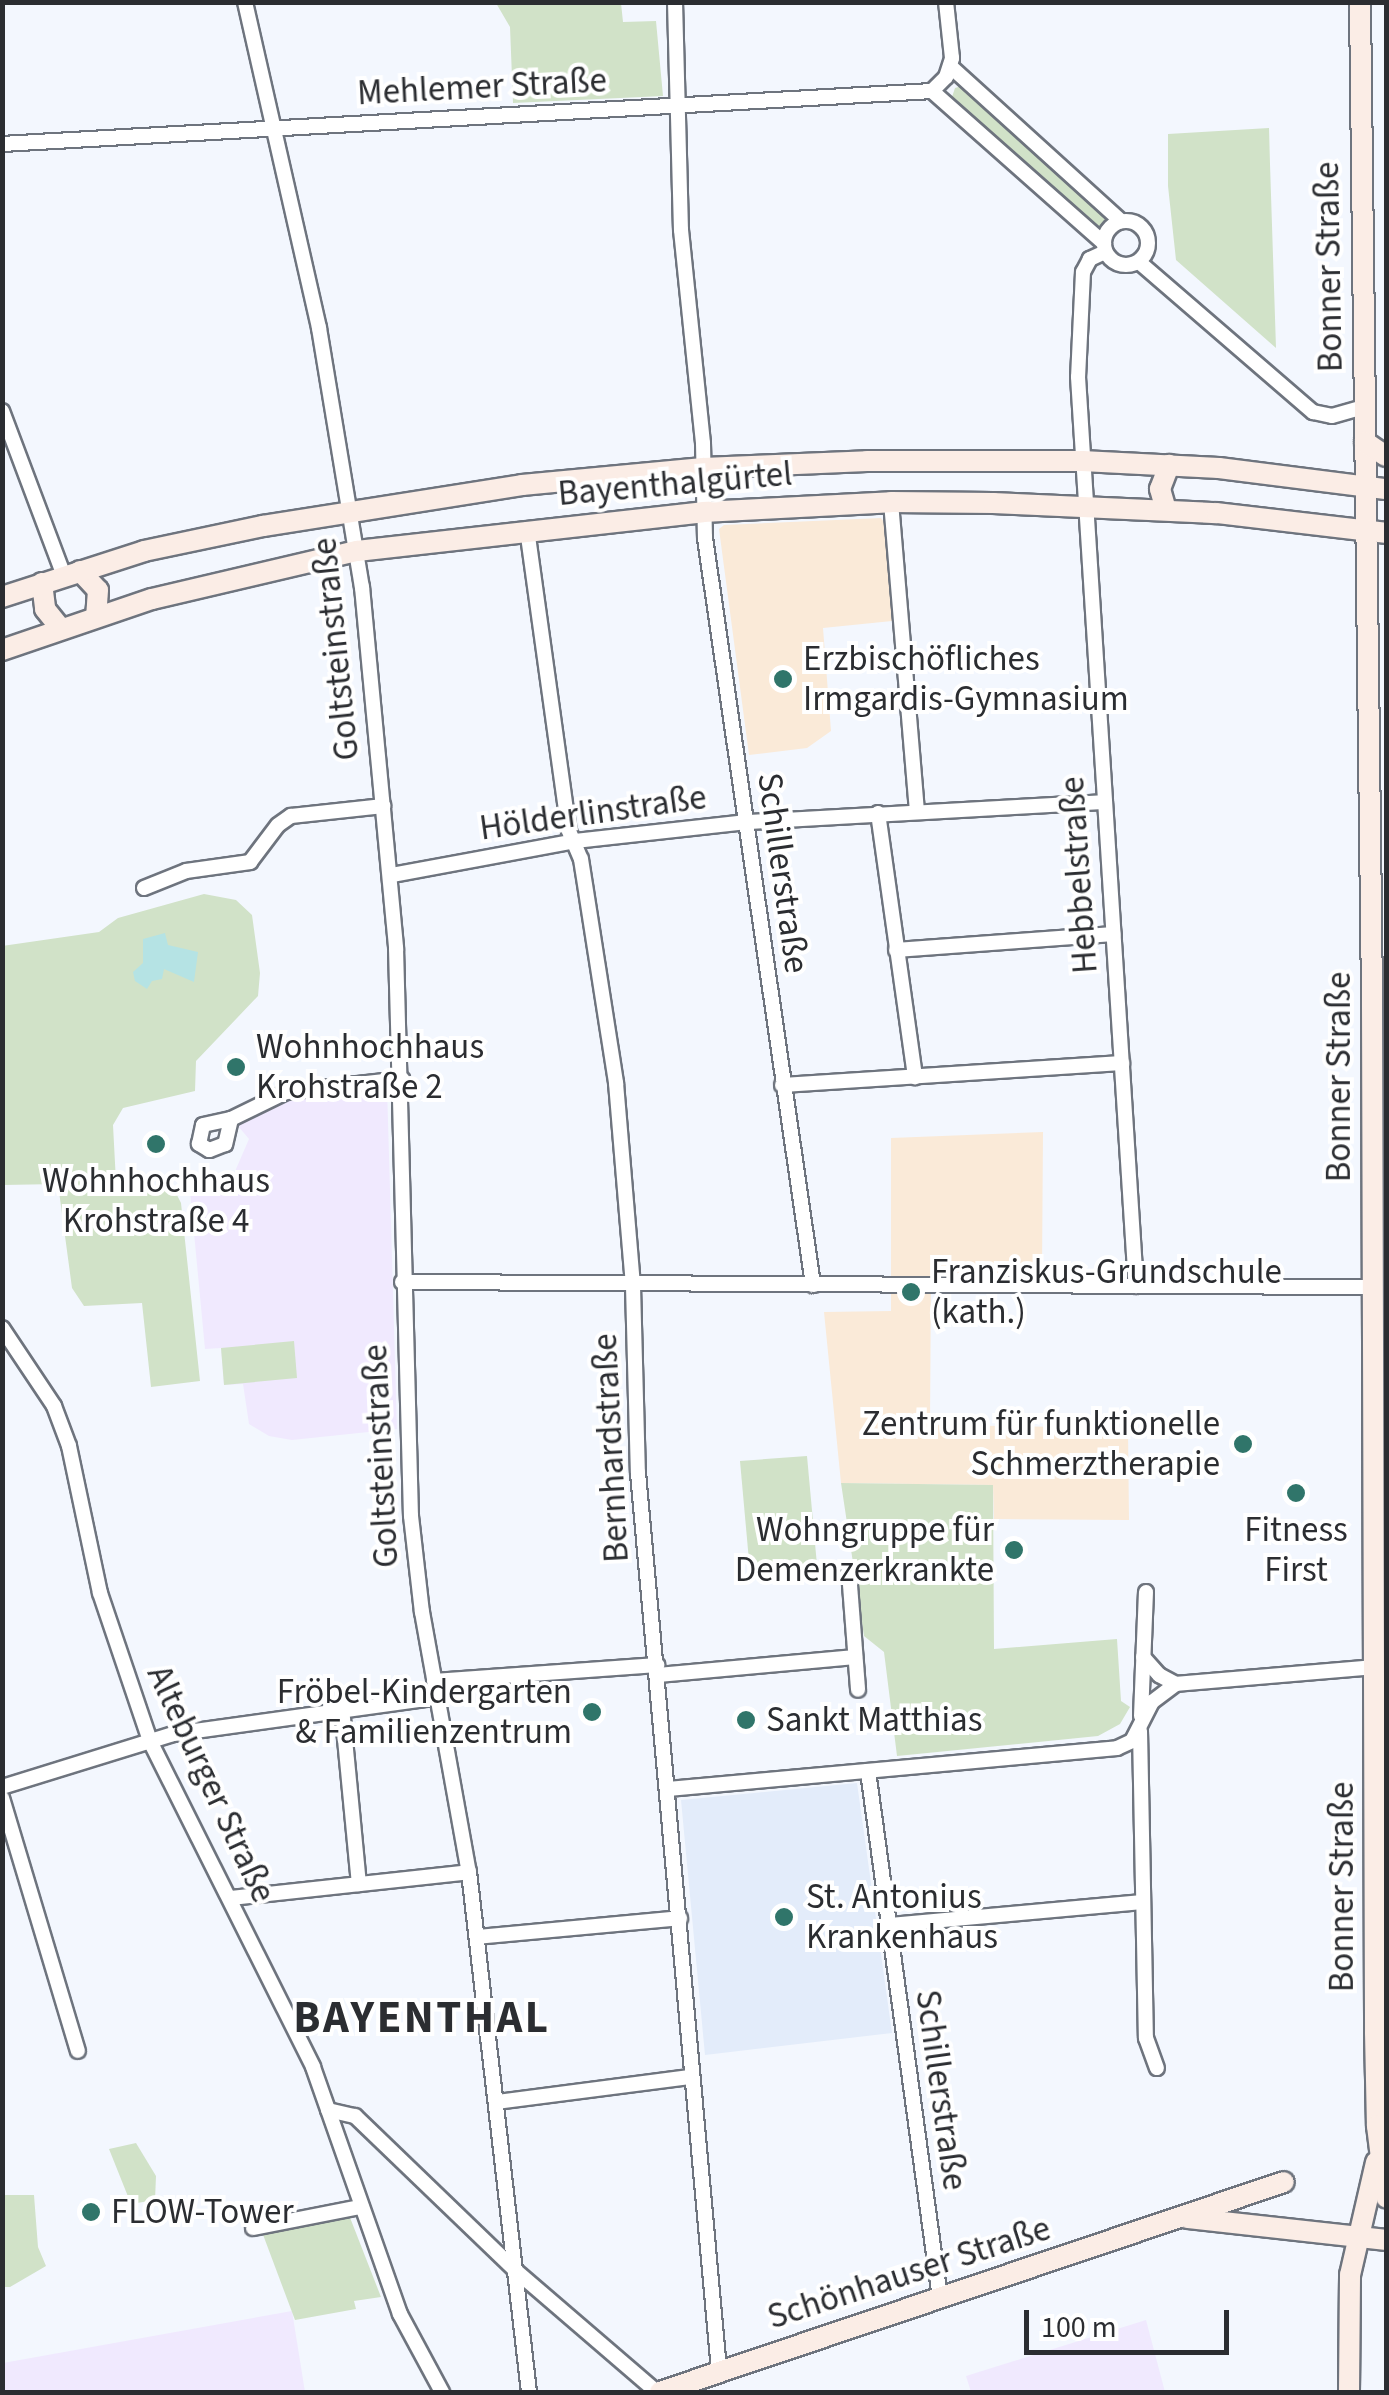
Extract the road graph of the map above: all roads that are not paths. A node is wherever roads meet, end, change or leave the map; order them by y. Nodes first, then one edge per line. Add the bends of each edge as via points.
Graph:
1 (246, 2) edge
2 (676, 2) edge
3 (946, 2) edge
4 (1360, 2) edge
5 (950, 66) junction
6 (932, 92) junction
7 (677, 106) junction
8 (274, 129) junction
9 (2, 144) edge
10 (1121, 221) junction
11 (1104, 247) junction
12 (1139, 262) junction
13 (1363, 406) junction
14 (2, 411) edge
15 (1364, 437) junction
16 (1386, 456) edge
17 (1082, 461) junction
18 (1168, 465) junction
19 (703, 468) junction
20 (1323, 480) junction
21 (1376, 487) edge
22 (891, 502) junction
23 (1087, 506) junction
24 (351, 510) junction
25 (1166, 510) junction
26 (703, 512) junction
27 (527, 529) junction
28 (1377, 532) edge
29 (357, 552) junction
30 (72, 573) junction
31 (42, 583) junction
32 (2, 597) edge
33 (96, 616) junction
34 (60, 628) junction
35 (2, 650) edge
36 (1104, 802) junction
37 (384, 806) junction
38 (917, 812) junction
39 (878, 814) junction
40 (746, 822) junction
41 (575, 841) junction
42 (1379, 873) edge
43 (392, 876) junction
44 (144, 888) dead end
45 (1113, 934) junction
46 (896, 950) junction
47 (1122, 1063) junction
48 (914, 1077) junction
49 (402, 1080) junction
50 (782, 1085) junction
51 (231, 1118) dead end
52 (402, 1282) junction
53 (813, 1285) junction
54 (633, 1286) junction
55 (1136, 1286) junction
56 (1373, 1287) junction
57 (2, 1328) edge
58 (849, 1572) dead end
59 (1146, 1592) dead end
60 (855, 1656) junction
61 (1142, 1656) junction
62 (1374, 1667) junction
63 (658, 1670) junction
64 (1176, 1684) junction
65 (436, 1689) junction
66 (858, 1690) dead end
67 (342, 1708) junction
68 (1141, 1727) junction
69 (150, 1740) junction
70 (868, 1770) junction
71 (2, 1788) edge
72 (668, 1788) junction
73 (2, 1798) edge
74 (469, 1872) junction
75 (360, 1884) junction
76 (231, 1898) junction
77 (1142, 1902) junction
78 (680, 1918) junction
79 (890, 1925) junction
80 (477, 1937) junction
81 (78, 2051) dead end
82 (1157, 2068) dead end
83 (1381, 2072) edge
84 (690, 2077) junction
85 (496, 2102) junction
86 (328, 2110) junction
87 (1379, 2150) junction
88 (1284, 2182) dead end
89 (1386, 2198) edge
90 (360, 2207) junction
91 (1180, 2218) junction
92 (252, 2228) dead end
93 (1372, 2240) edge
94 (515, 2270) junction
95 (940, 2298) junction
96 (719, 2370) junction
97 (442, 2392) edge
98 (528, 2392) edge
99 (658, 2392) edge
100 (1349, 2392) edge

1 - 8 street, Goltsteinstraße
2 - 7 street, Schillerstraße
3 - 5 street
4 - 13 main road, Bonner Straße
5 - 6 street
5 - 10 street
6 - 7 street, Mehlemer Straße
6 - 11 street
7 - 8 street, Mehlemer Straße
7 - 19 street, Schillerstraße
8 - 9 street, Mehlemer Straße
8 - 24 street, Goltsteinstraße
10 - 11 street via 1108,229
10 - 12 street via 1145,231 1149,242
11 - 12 street via 1120,265
11 - 17 street, Hebbelstraße via 1083,272
12 - 13 street via 1322,416
13 - 15 main road, Bonner Straße
14 - 30 street
15 - 16 main road
15 - 20 main road via 1358,454
15 - 21 main road, Bonner Straße
17 - 18 main road, Bayenthalgürtel
17 - 19 main road, Bayenthalgürtel
17 - 23 street, Hebbelstraße
18 - 20 main road, Bayenthalgürtel
18 - 25 main road via 1160,489
19 - 24 main road, Bayenthalgürtel via 522,484
19 - 26 street, Schillerstraße
20 - 21 main road, Bayenthalgürtel
21 - 28 main road, Bonner Straße
22 - 23 main road, Bayenthalgürtel
22 - 26 main road, Bayenthalgürtel
22 - 38 street
23 - 25 main road, Bayenthalgürtel
23 - 36 street, Hebbelstraße
24 - 29 street, Goltsteinstraße
24 - 30 main road, Bayenthalgürtel via 144,551
25 - 28 main road, Bayenthalgürtel
26 - 27 main road, Bayenthalgürtel
26 - 40 street, Schillerstraße
27 - 29 main road, Bayenthalgürtel
27 - 41 street, Bernhardstraße
28 - 42 main road, Bonner Straße
29 - 33 main road, Bayenthalgürtel
29 - 37 street, Goltsteinstraße
30 - 31 main road, Bayenthalgürtel
30 - 33 main road via 98,590
31 - 32 main road, Bayenthalgürtel
31 - 34 main road via 45,608
33 - 34 main road, Bayenthalgürtel
34 - 35 main road, Bayenthalgürtel
36 - 38 street, Hölderlinstraße
36 - 45 street, Hebbelstraße
37 - 43 street, Goltsteinstraße
37 - 44 street via 291,816 250,862 186,871
38 - 39 street, Hölderlinstraße
39 - 40 street, Hölderlinstraße
39 - 46 street
40 - 41 street, Hölderlinstraße
40 - 50 street, Schillerstraße
41 - 43 street, Hölderlinstraße
41 - 54 street, Bernhardstraße via 616,1083
42 - 56 main road, Bonner Straße
43 - 49 street, Goltsteinstraße
45 - 46 street
45 - 47 street, Hebbelstraße
46 - 48 street
47 - 48 street
47 - 55 street, Hebbelstraße
48 - 50 street
49 - 51 street via 300,1088
49 - 52 street, Goltsteinstraße
50 - 53 street, Schillerstraße
52 - 54 street
52 - 65 street, Goltsteinstraße via 411,1516
53 - 54 street
53 - 55 street
54 - 63 street, Bernhardstraße via 638,1473
55 - 56 street
56 - 62 main road, Bonner Straße
57 - 69 street, Alteburger Straße via 54,1406 69,1446 100,1593
58 - 60 street
59 - 61 street
60 - 63 street
60 - 66 street
61 - 64 street
61 - 68 street
62 - 64 street
62 - 83 main road, Bonner Straße
63 - 65 street
63 - 72 street, Bernhardstraße
64 - 68 street via 1152,1702
65 - 67 street
65 - 74 street, Goltsteinstraße
67 - 69 street
67 - 75 street
68 - 70 street via 1117,1748
68 - 77 street
69 - 71 street
69 - 76 street, Alteburger Straße
70 - 72 street
70 - 79 street, Schillerstraße
72 - 78 street, Bernhardstraße
73 - 81 street
74 - 75 street
74 - 80 street, Goltsteinstraße
75 - 76 street
76 - 86 street, Alteburger Straße
77 - 79 street
77 - 82 street via 1146,2038
78 - 80 street
78 - 84 street, Bernhardstraße
79 - 95 street, Schillerstraße
80 - 85 street, Goltsteinstraße
83 - 87 main road, Bonner Straße
84 - 85 street
84 - 96 street, Bernhardstraße
85 - 94 street, Goltsteinstraße
86 - 90 street, Alteburger Straße
86 - 94 street via 354,2116
87 - 89 main road, Bonner Straße
87 - 93 main road, Bonner Straße
88 - 91 main road, Schönhauser Straße
90 - 92 street
90 - 97 street, Alteburger Straße via 400,2314
91 - 93 main road, Schönhauser Straße
91 - 95 main road, Schönhauser Straße
93 - 100 main road, Bonner Straße via 1348,2298
94 - 98 street, Goltsteinstraße
94 - 99 street
95 - 96 main road, Schönhauser Straße
96 - 99 main road, Schönhauser Straße

